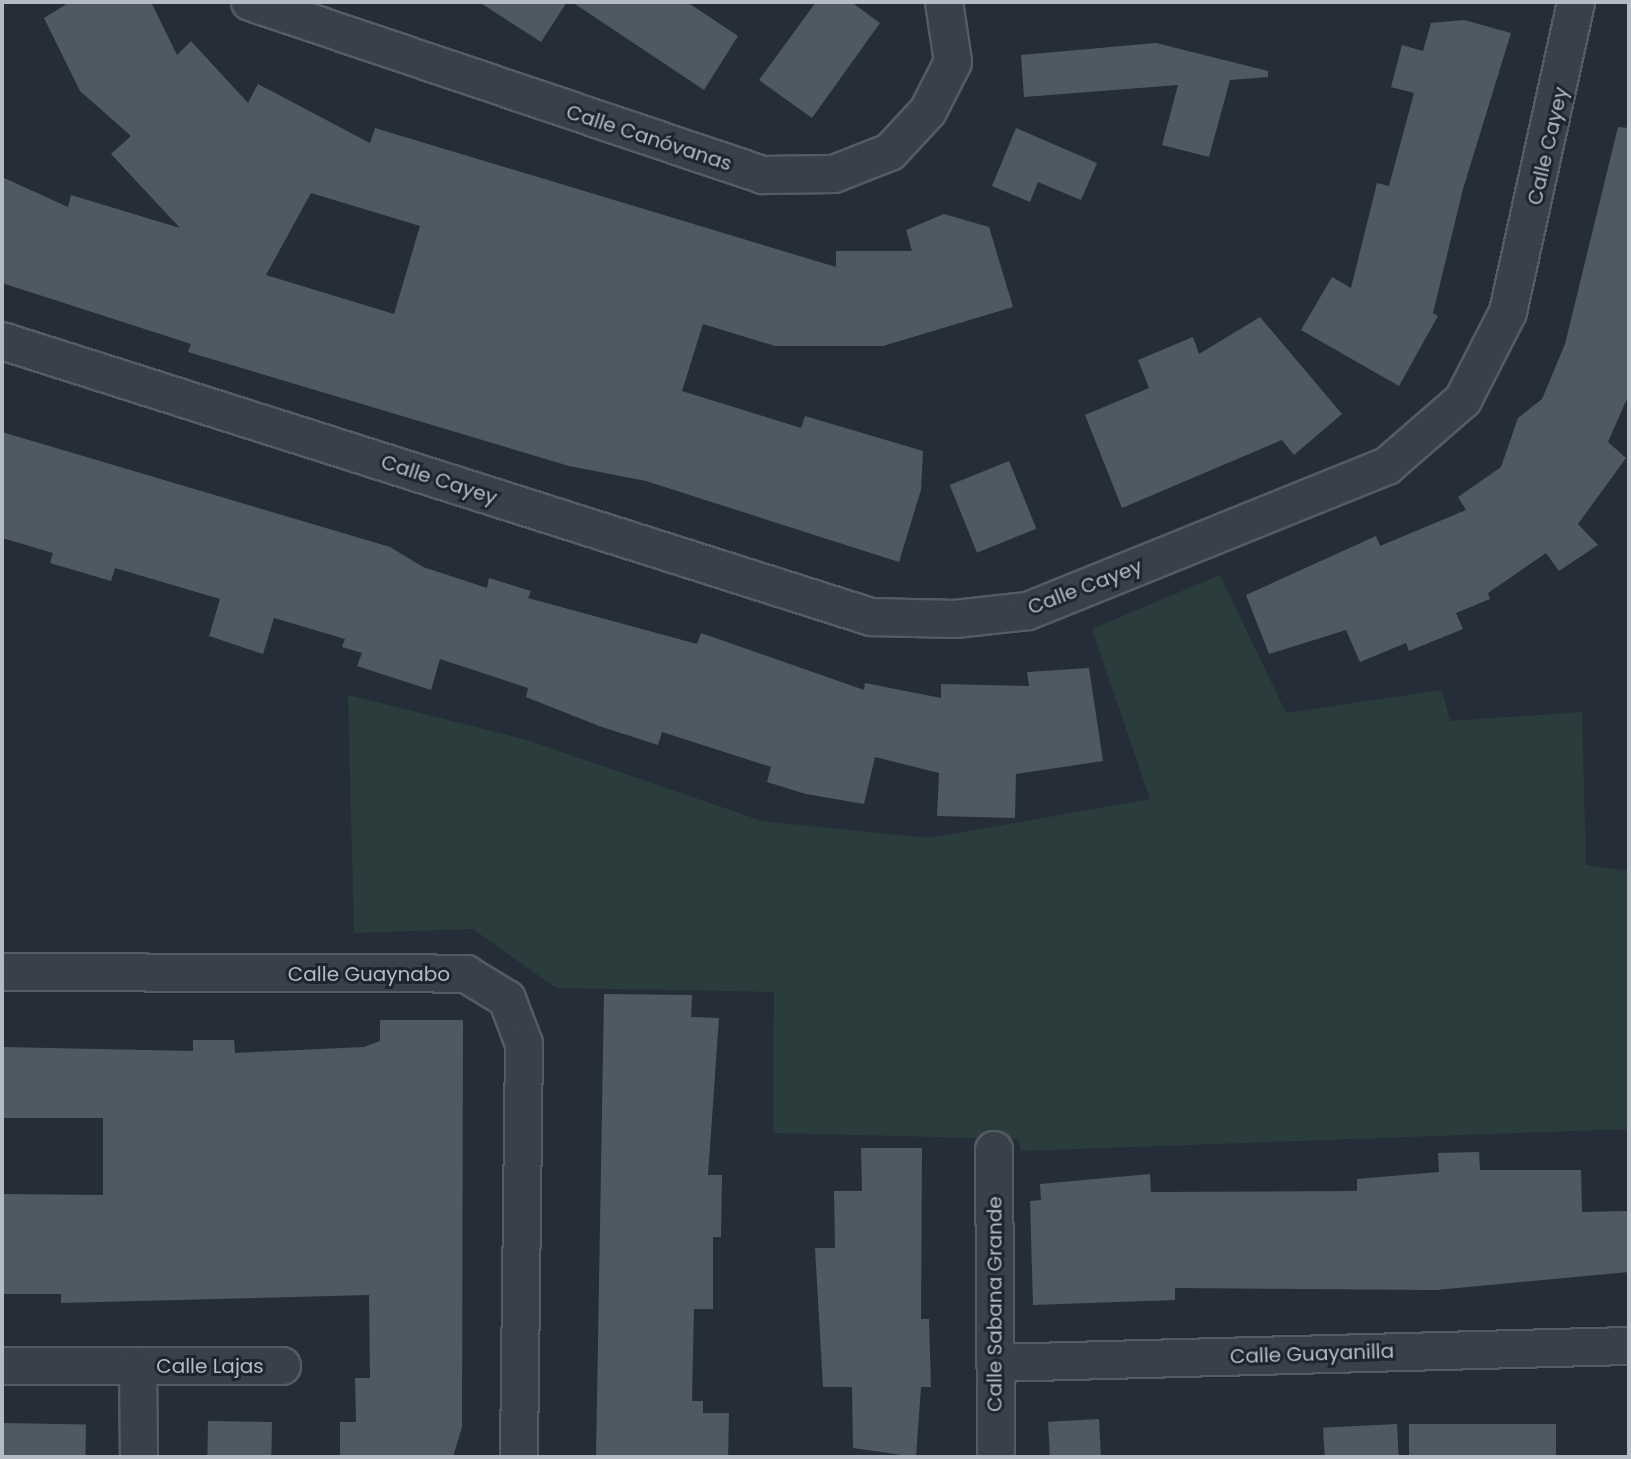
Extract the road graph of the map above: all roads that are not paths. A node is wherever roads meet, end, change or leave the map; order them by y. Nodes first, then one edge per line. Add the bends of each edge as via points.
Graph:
1 (250, 2) edge
2 (944, 2) edge
3 (1576, 2) edge
4 (2, 341) edge
5 (2, 972) edge
6 (994, 1150) dead end
7 (1629, 1346) edge
8 (996, 1363) junction
9 (2, 1366) edge
10 (138, 1366) junction
11 (282, 1366) dead end
12 (139, 1457) edge
13 (519, 1457) edge
14 (996, 1457) edge

1 - 2 street, Calle Canóvanas via 763,175 834,174 890,152 928,111 953,62
3 - 4 street, Calle Cayey via 1564,82 1508,312 1463,400 1387,466 1028,611 955,619 871,617
5 - 13 street, Calle Guaynabo via 466,974 507,999 524,1044
6 - 8 street, Calle Sabana Grande
7 - 8 street, Calle Guayanilla
8 - 14 street, Calle Sabana Grande
9 - 10 street, Calle Lajas
10 - 11 street, Calle Lajas
10 - 12 street, Calle Lajas

